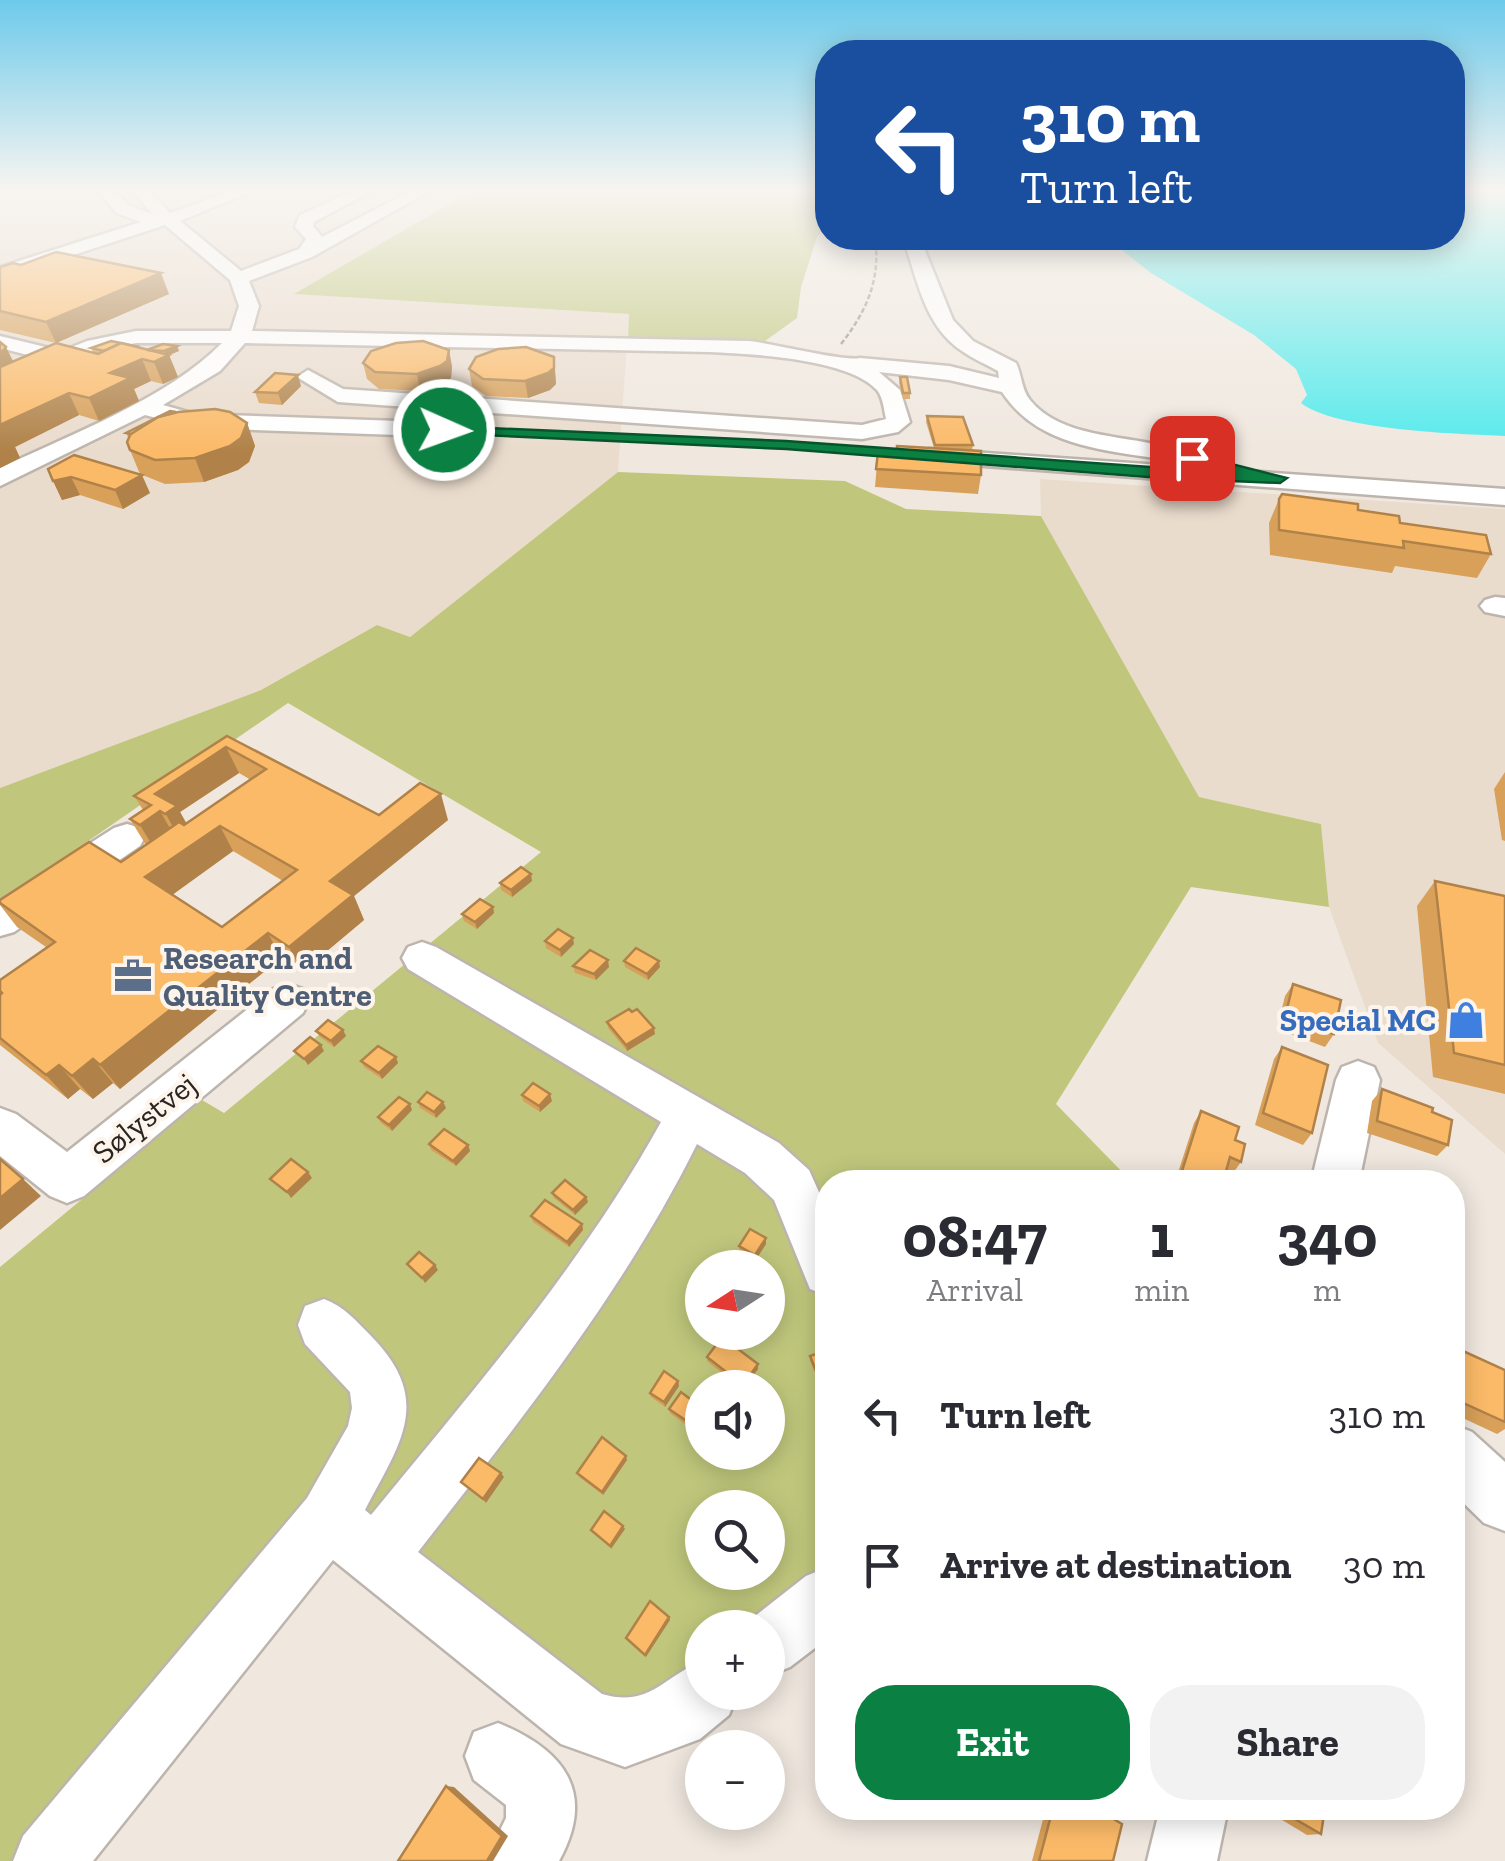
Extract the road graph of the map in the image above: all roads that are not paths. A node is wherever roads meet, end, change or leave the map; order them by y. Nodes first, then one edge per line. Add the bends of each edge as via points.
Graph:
1 (239, 278) edge
2 (929, 279) edge
3 (240, 337) junction
4 (0, 342) edge
5 (812, 355) junction
6 (64, 358) junction
7 (308, 378) dead end
8 (0, 387) edge
9 (1011, 387) junction
10 (142, 408) junction
11 (0, 478) edge
12 (1280, 478) junction
13 (1505, 497) edge
14 (127, 837) dead end
15 (0, 921) edge
16 (422, 958) dead end
17 (288, 1001) dead end
18 (1358, 1080) dead end
19 (688, 1116) junction
20 (0, 1128) edge
21 (1338, 1170) edge
22 (815, 1241) edge
23 (324, 1325) dead end
24 (1465, 1464) edge
25 (1505, 1502) edge
26 (328, 1518) junction
27 (377, 1556) junction
28 (815, 1608) edge
29 (785, 1631) edge
30 (685, 1709) edge
31 (498, 1756) dead end
32 (1191, 1820) edge
33 (48, 1861) edge
34 (520, 1861) edge
35 (1182, 1861) edge

1 - 3 street via 249,306
2 - 9 street via 946,325 966,345 1008,368
3 - 5 street via 472,339
3 - 6 street via 115,339
3 - 10 street via 212,366
4 - 6 street
5 - 7 street via 891,390 898,422 862,432 338,395
5 - 9 street
6 - 8 street
9 - 12 street via 1016,402 1036,418 1068,432
10 - 11 street
10 - 12 street via 194,422 564,434
12 - 13 street
14 - 15 street
16 - 19 street
17 - 20 street, Sølystvej via 67,1181
18 - 21 street
19 - 22 street via 762,1158 792,1186
19 - 27 street via 642,1204 538,1354
23 - 26 street via 376,1380 380,1408 374,1435
24 - 25 street
26 - 27 street
26 - 33 street
27 - 30 street via 584,1721 625,1734
28 - 29 street
31 - 34 street via 541,1790 540,1826
32 - 35 street

